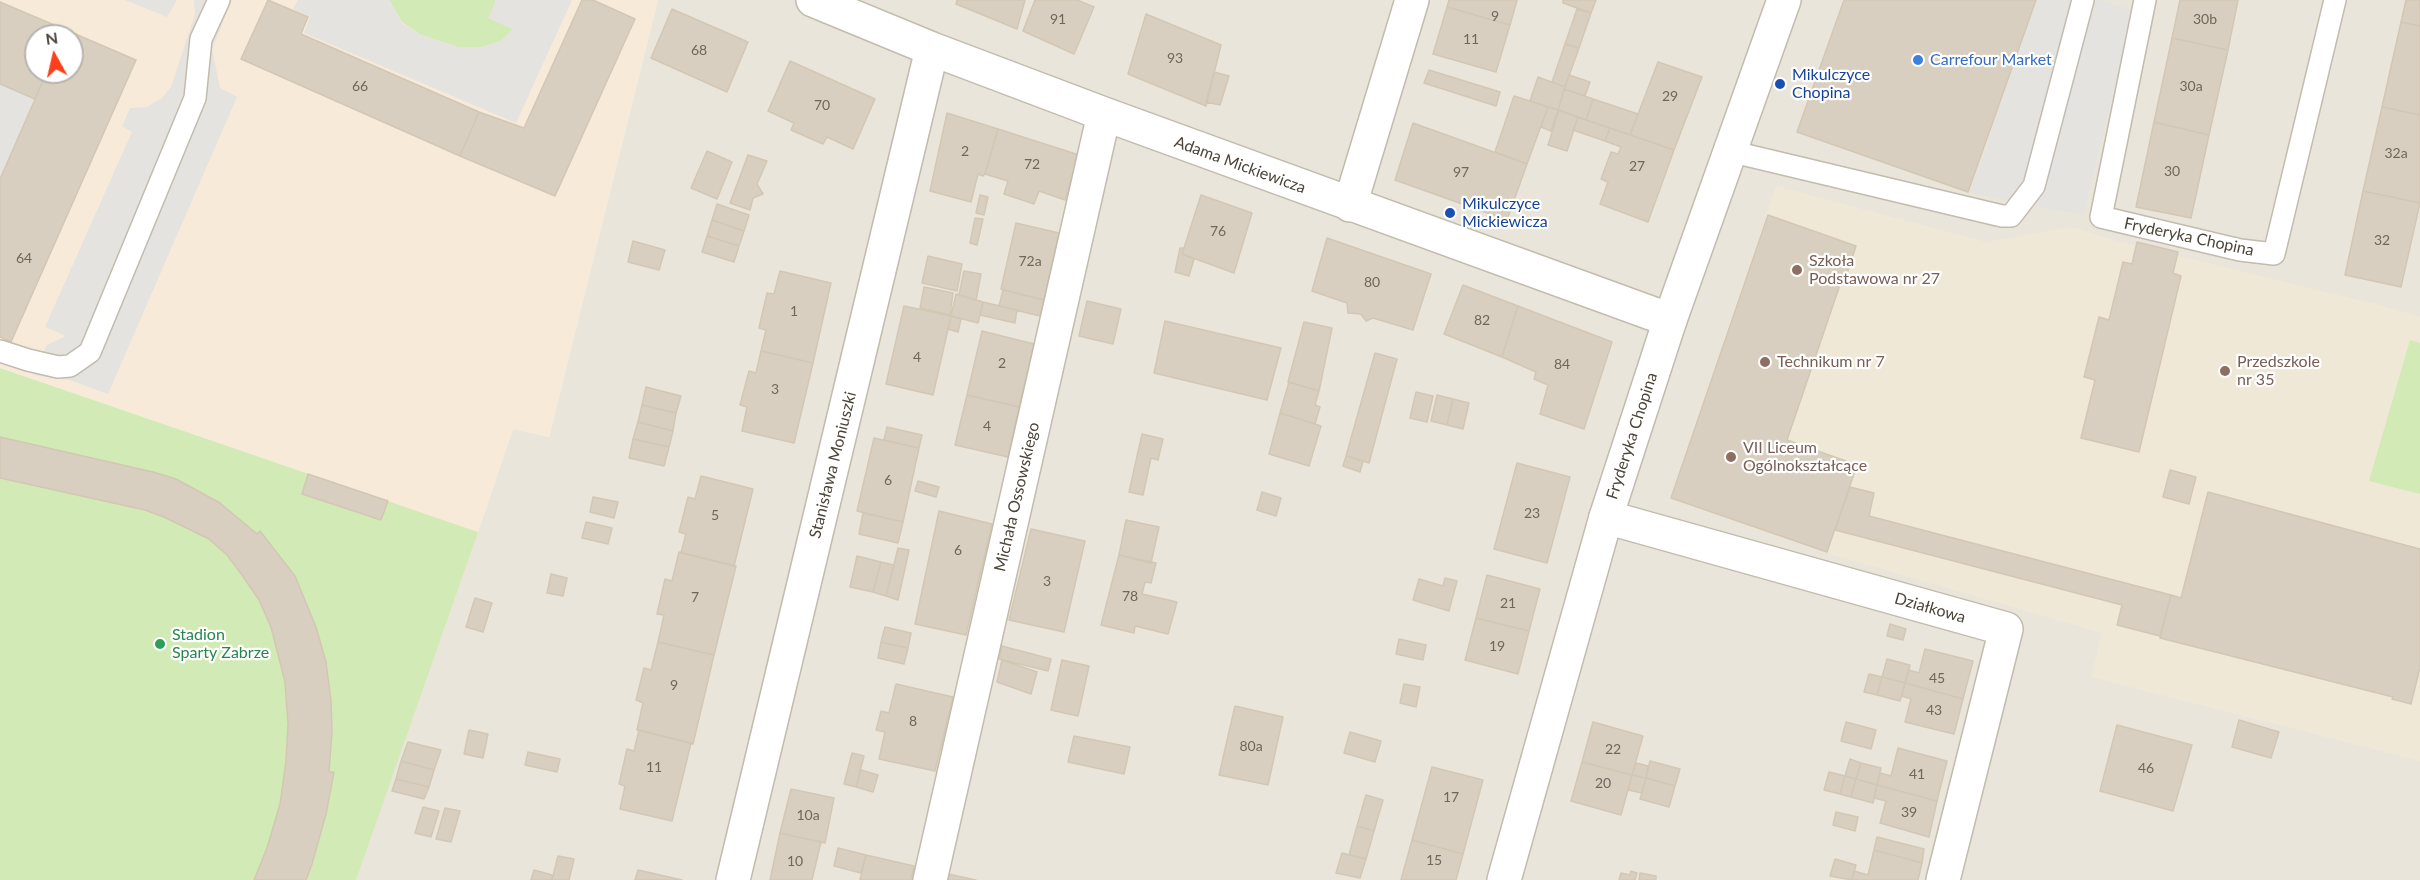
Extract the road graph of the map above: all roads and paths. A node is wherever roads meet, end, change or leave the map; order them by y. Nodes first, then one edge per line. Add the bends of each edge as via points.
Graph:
1 (219, 0) edge
2 (813, 0) edge
3 (1412, 0) edge
4 (1784, 0) edge
5 (2083, 0) edge
6 (2145, 0) edge
7 (2335, 0) edge
8 (932, 49) junction
9 (1104, 114) junction
10 (1729, 151) junction
11 (1350, 205) junction
12 (1670, 320) junction
13 (0, 351) edge
14 (1606, 517) junction
15 (733, 880) edge
16 (930, 880) edge
17 (1504, 880) edge
18 (1943, 880) edge

1 - 13 lane via 201,39 195,98 90,352 70,366 58,367
2 - 8 street, Adama Mickiewicza
3 - 11 street
4 - 10 street, Fryderyka Chopina
5 - 10 lane via 2034,186 2011,216
6 - 7 lane, Fryderyka Chopina via 2101,217 2240,250 2274,254
8 - 9 street, Adama Mickiewicza
8 - 15 street, Stanisława Moniuszki
9 - 11 street, Adama Mickiewicza
9 - 16 street, Michała Ossowskiego
10 - 12 street, Fryderyka Chopina
11 - 12 street, Adama Mickiewicza
12 - 14 street, Fryderyka Chopina
14 - 17 street, Fryderyka Chopina
14 - 18 street, Działkowa via 2006,629

